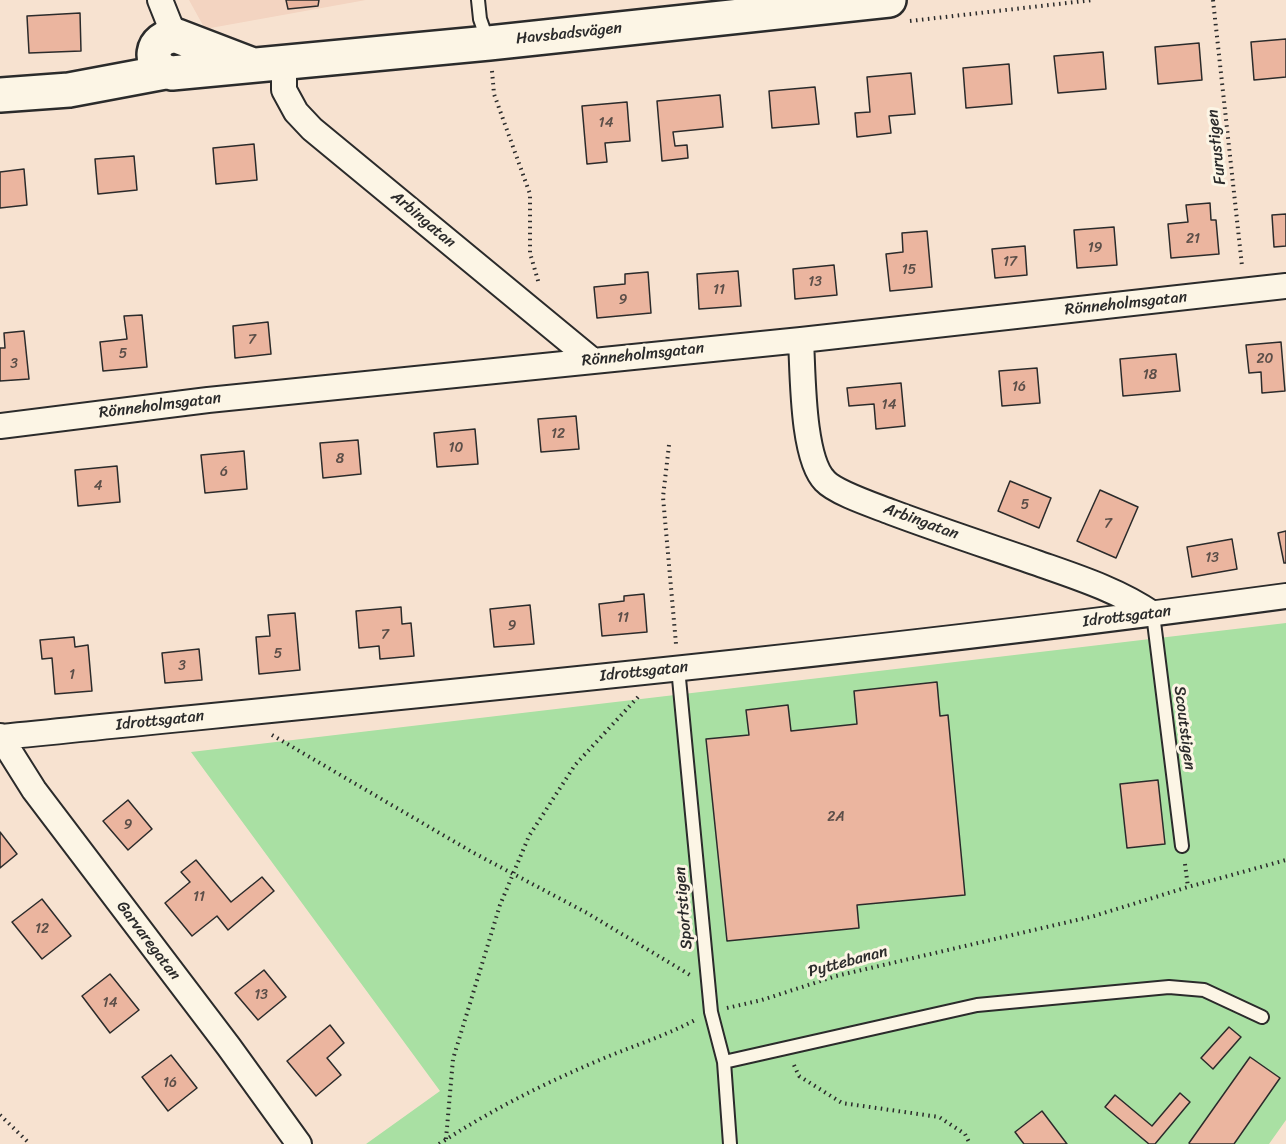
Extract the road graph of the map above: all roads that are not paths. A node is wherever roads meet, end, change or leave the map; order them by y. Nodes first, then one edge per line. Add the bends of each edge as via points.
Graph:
1 (158, 0) edge
2 (478, 0) edge
3 (889, 0) edge
4 (489, 43) junction
5 (171, 51) junction
6 (284, 62) junction
7 (0, 95) edge
8 (1286, 286) edge
9 (801, 340) junction
10 (592, 360) junction
11 (0, 426) edge
12 (1286, 596) edge
13 (1153, 614) junction
14 (670, 669) junction
15 (0, 737) edge
16 (1182, 846) dead end
17 (1262, 1017) dead end
18 (724, 1062) junction
19 (299, 1144) edge
20 (730, 1144) edge

1 - 5 street via 170,25
2 - 4 lane
3 - 4 street, Havsbadsvägen
4 - 6 street, Havsbadsvägen
5 - 6 street, Havsbadsvägen via 250,64
5 - 7 street, Havsbadsvägen via 69,90
6 - 10 street, Arbingatan via 284,90 296,112 312,129
8 - 9 street, Rönneholmsgatan
9 - 10 street, Rönneholmsgatan
9 - 13 street, Arbingatan via 807,429 812,458 825,482 900,515 1092,582
10 - 11 street, Rönneholmsgatan
12 - 13 street, Idrottsgatan
13 - 14 street, Idrottsgatan
13 - 16 lane, Scoutstigen
14 - 15 street, Idrottsgatan
14 - 18 lane, Sportstigen via 711,1012
15 - 19 street, Garvaregatan via 34,790
17 - 18 lane via 1204,990 1169,987 977,1005
18 - 20 lane, Sportstigen

